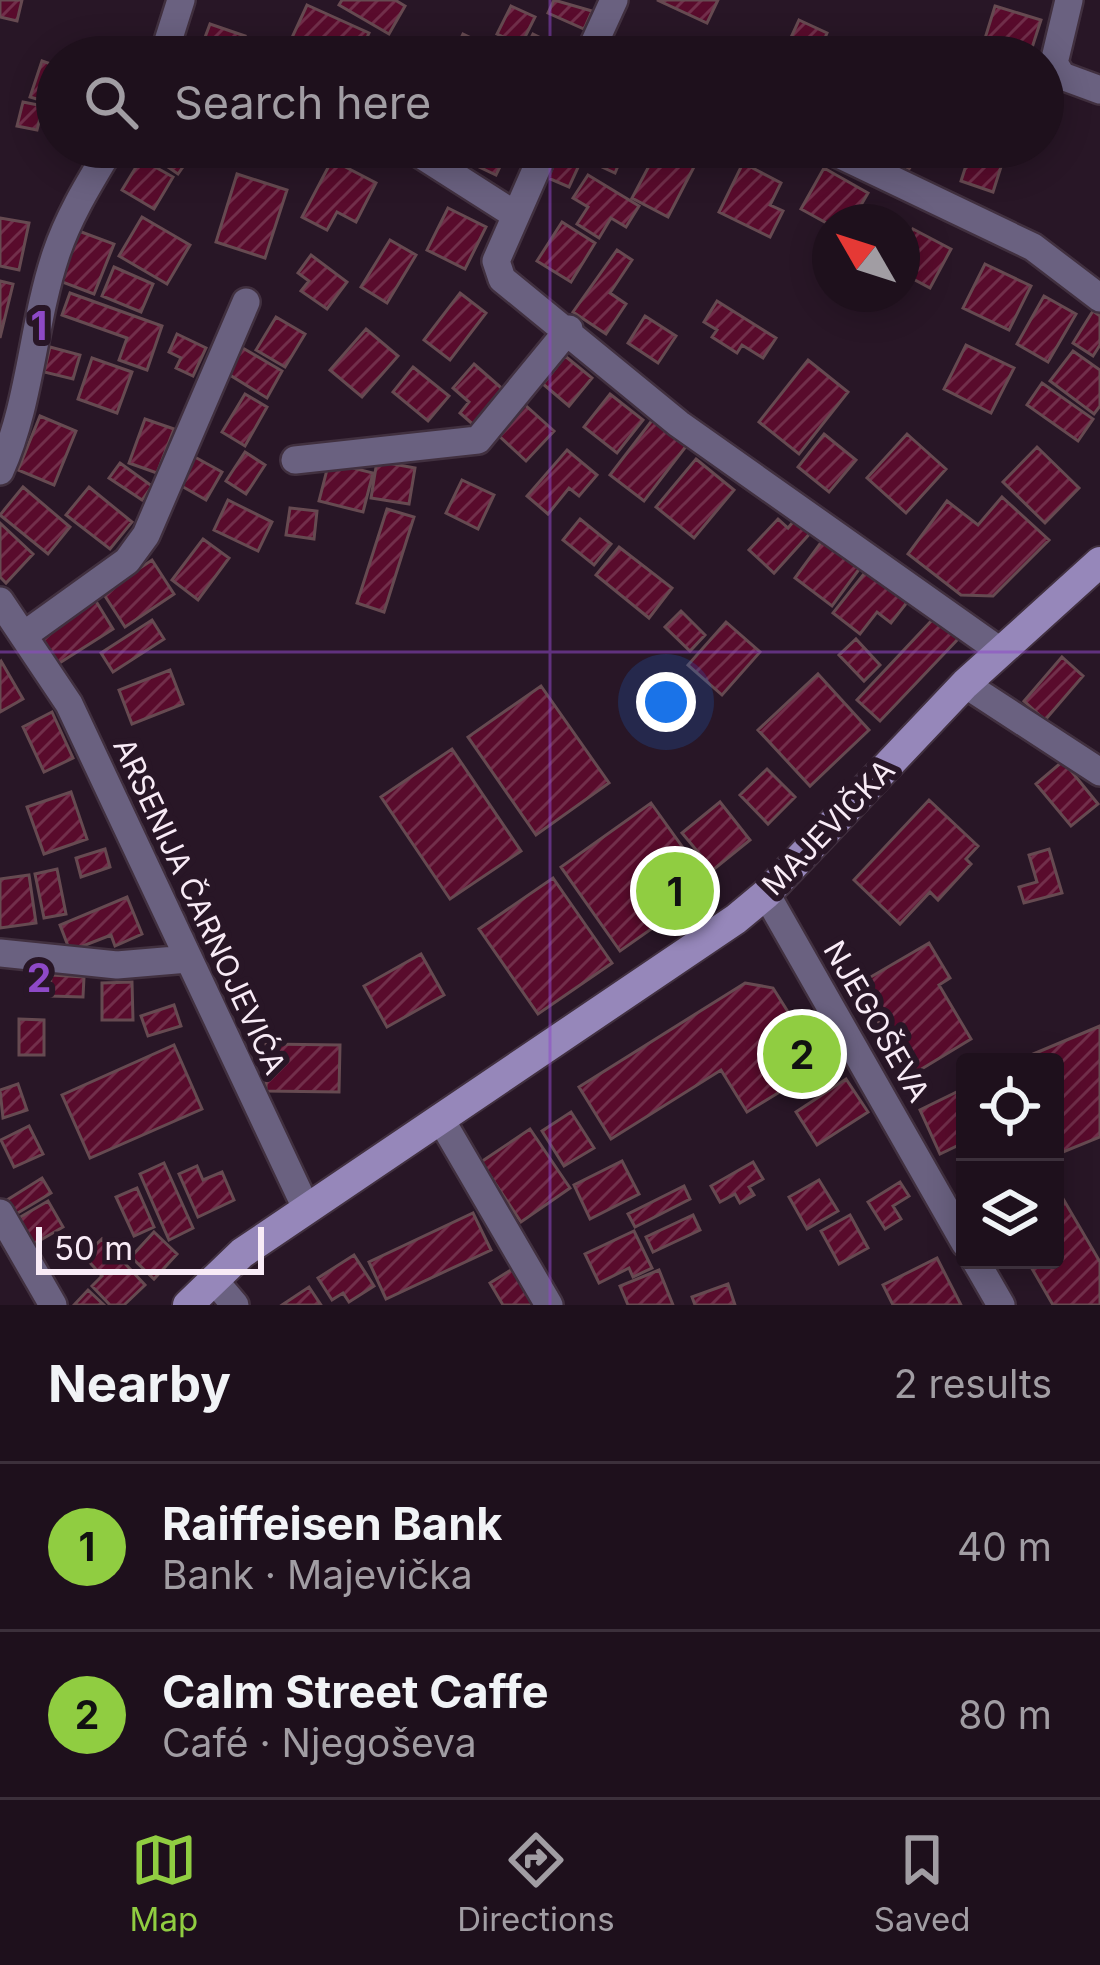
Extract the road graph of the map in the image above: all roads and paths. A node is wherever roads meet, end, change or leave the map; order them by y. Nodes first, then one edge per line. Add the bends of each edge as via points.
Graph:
1 (181, 0) edge
2 (614, 0) edge
3 (1069, 0) edge
4 (170, 36) edge
5 (598, 36) edge
6 (1060, 36) edge
7 (1064, 77) edge
8 (1100, 91) edge
9 (98, 168) edge
10 (442, 168) edge
11 (536, 168) edge
12 (868, 168) edge
13 (514, 214) junction
14 (1100, 298) edge
15 (246, 302) dead end
16 (569, 329) junction
17 (295, 460) dead end
18 (0, 471) edge
19 (1100, 562) edge
20 (0, 601) edge
21 (27, 633) junction
22 (1000, 651) junction
23 (965, 684) junction
24 (1100, 772) edge
25 (766, 894) junction
26 (0, 953) edge
27 (188, 959) junction
28 (440, 1118) junction
29 (307, 1210) junction
30 (0, 1213) edge
31 (956, 1227) edge
32 (980, 1269) edge
33 (213, 1279) junction
34 (53, 1305) edge
35 (188, 1305) edge
36 (235, 1305) edge
37 (550, 1305) edge
38 (1001, 1305) edge

1 - 4 street
2 - 5 street
3 - 6 street
7 - 8 street
9 - 18 street via 54,259 16,436
10 - 13 street
11 - 13 street
12 - 14 street via 1034,247
13 - 16 street via 496,261 502,279
15 - 21 street via 146,535 127,561
16 - 17 street via 478,440
16 - 22 street via 679,424
19 - 22 street, MAJEVIČKA
20 - 21 street, ARSENIJA ČARNOJEVIĆA
21 - 27 street, ARSENIJA ČARNOJEVIĆA via 69,704
22 - 23 street, MAJEVIČKA
23 - 24 street
23 - 25 street, MAJEVIČKA
25 - 28 street, MAJEVIČKA
25 - 31 street, NJEGOŠEVA
26 - 27 street via 117,965
27 - 29 street, ARSENIJA ČARNOJEVIĆA
28 - 29 street, MAJEVIČKA
28 - 37 street
29 - 33 street, MAJEVIČKA
30 - 34 street
32 - 38 street
33 - 35 street, MAJEVIČKA
33 - 36 street

